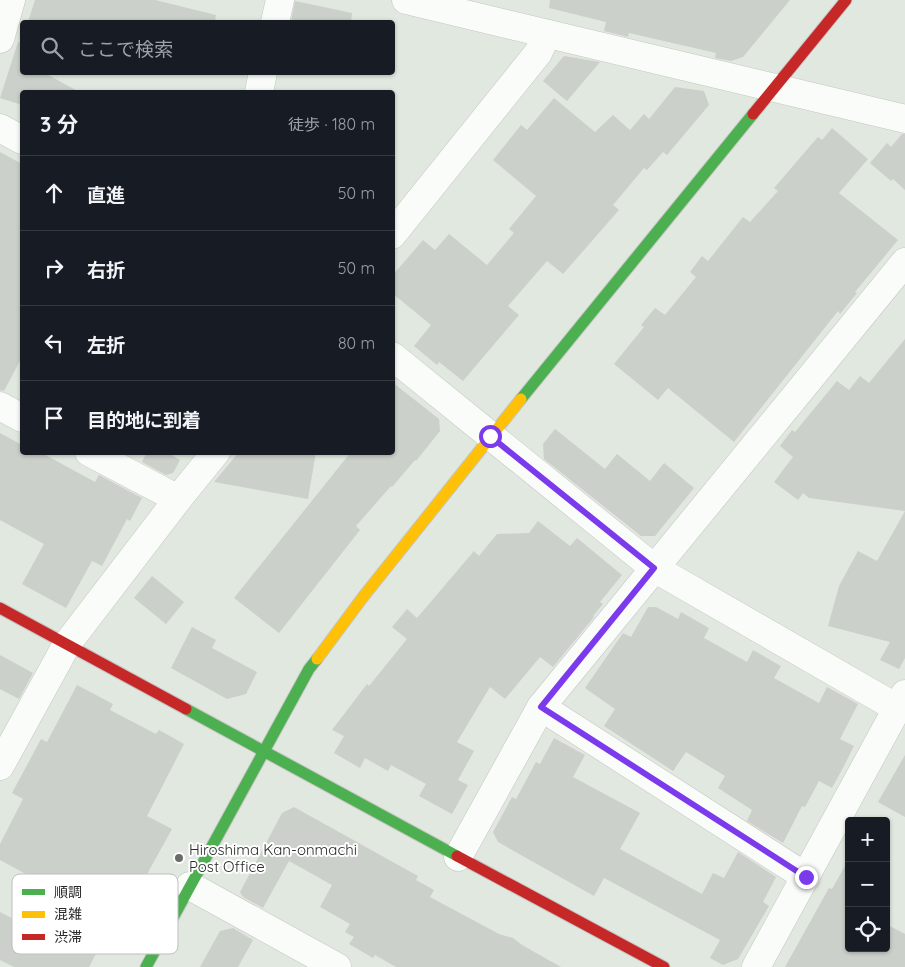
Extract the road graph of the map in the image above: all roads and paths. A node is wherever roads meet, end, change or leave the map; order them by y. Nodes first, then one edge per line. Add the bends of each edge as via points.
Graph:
1 (11, 0) edge
2 (280, 0) edge
3 (846, 0) edge
4 (415, 1) edge
5 (275, 20) edge
6 (547, 34) junction
7 (0, 39) edge
8 (262, 75) edge
9 (773, 88) junction
10 (259, 90) edge
11 (905, 119) edge
12 (0, 128) edge
13 (20, 139) edge
14 (395, 231) edge
15 (905, 262) edge
16 (395, 358) edge
17 (0, 406) edge
18 (20, 417) edge
19 (490, 436) junction
20 (95, 455) edge
21 (214, 455) edge
22 (178, 499) junction
23 (654, 568) junction
24 (0, 608) edge
25 (67, 644) junction
26 (902, 703) edge
27 (541, 707) junction
28 (263, 751) junction
29 (0, 766) edge
30 (458, 857) junction
31 (806, 877) junction
32 (190, 886) junction
33 (178, 908) edge
34 (153, 954) edge
35 (146, 967) edge
36 (337, 967) edge
37 (664, 967) edge
38 (756, 967) edge

1 - 7 street
2 - 5 street
3 - 9 street
4 - 6 street
6 - 9 street
6 - 14 street via 538,54
8 - 10 street
9 - 11 street
9 - 19 street
12 - 13 street
15 - 23 street
16 - 19 street
17 - 18 street
19 - 23 street
19 - 28 street via 309,669
20 - 22 street
21 - 22 street
22 - 25 street
23 - 26 street
23 - 27 street
24 - 25 street
25 - 28 street
25 - 29 street
26 - 31 street
27 - 30 street
27 - 31 street
28 - 30 street
28 - 32 street
30 - 37 street
31 - 38 street
32 - 33 street
32 - 36 street
34 - 35 street

